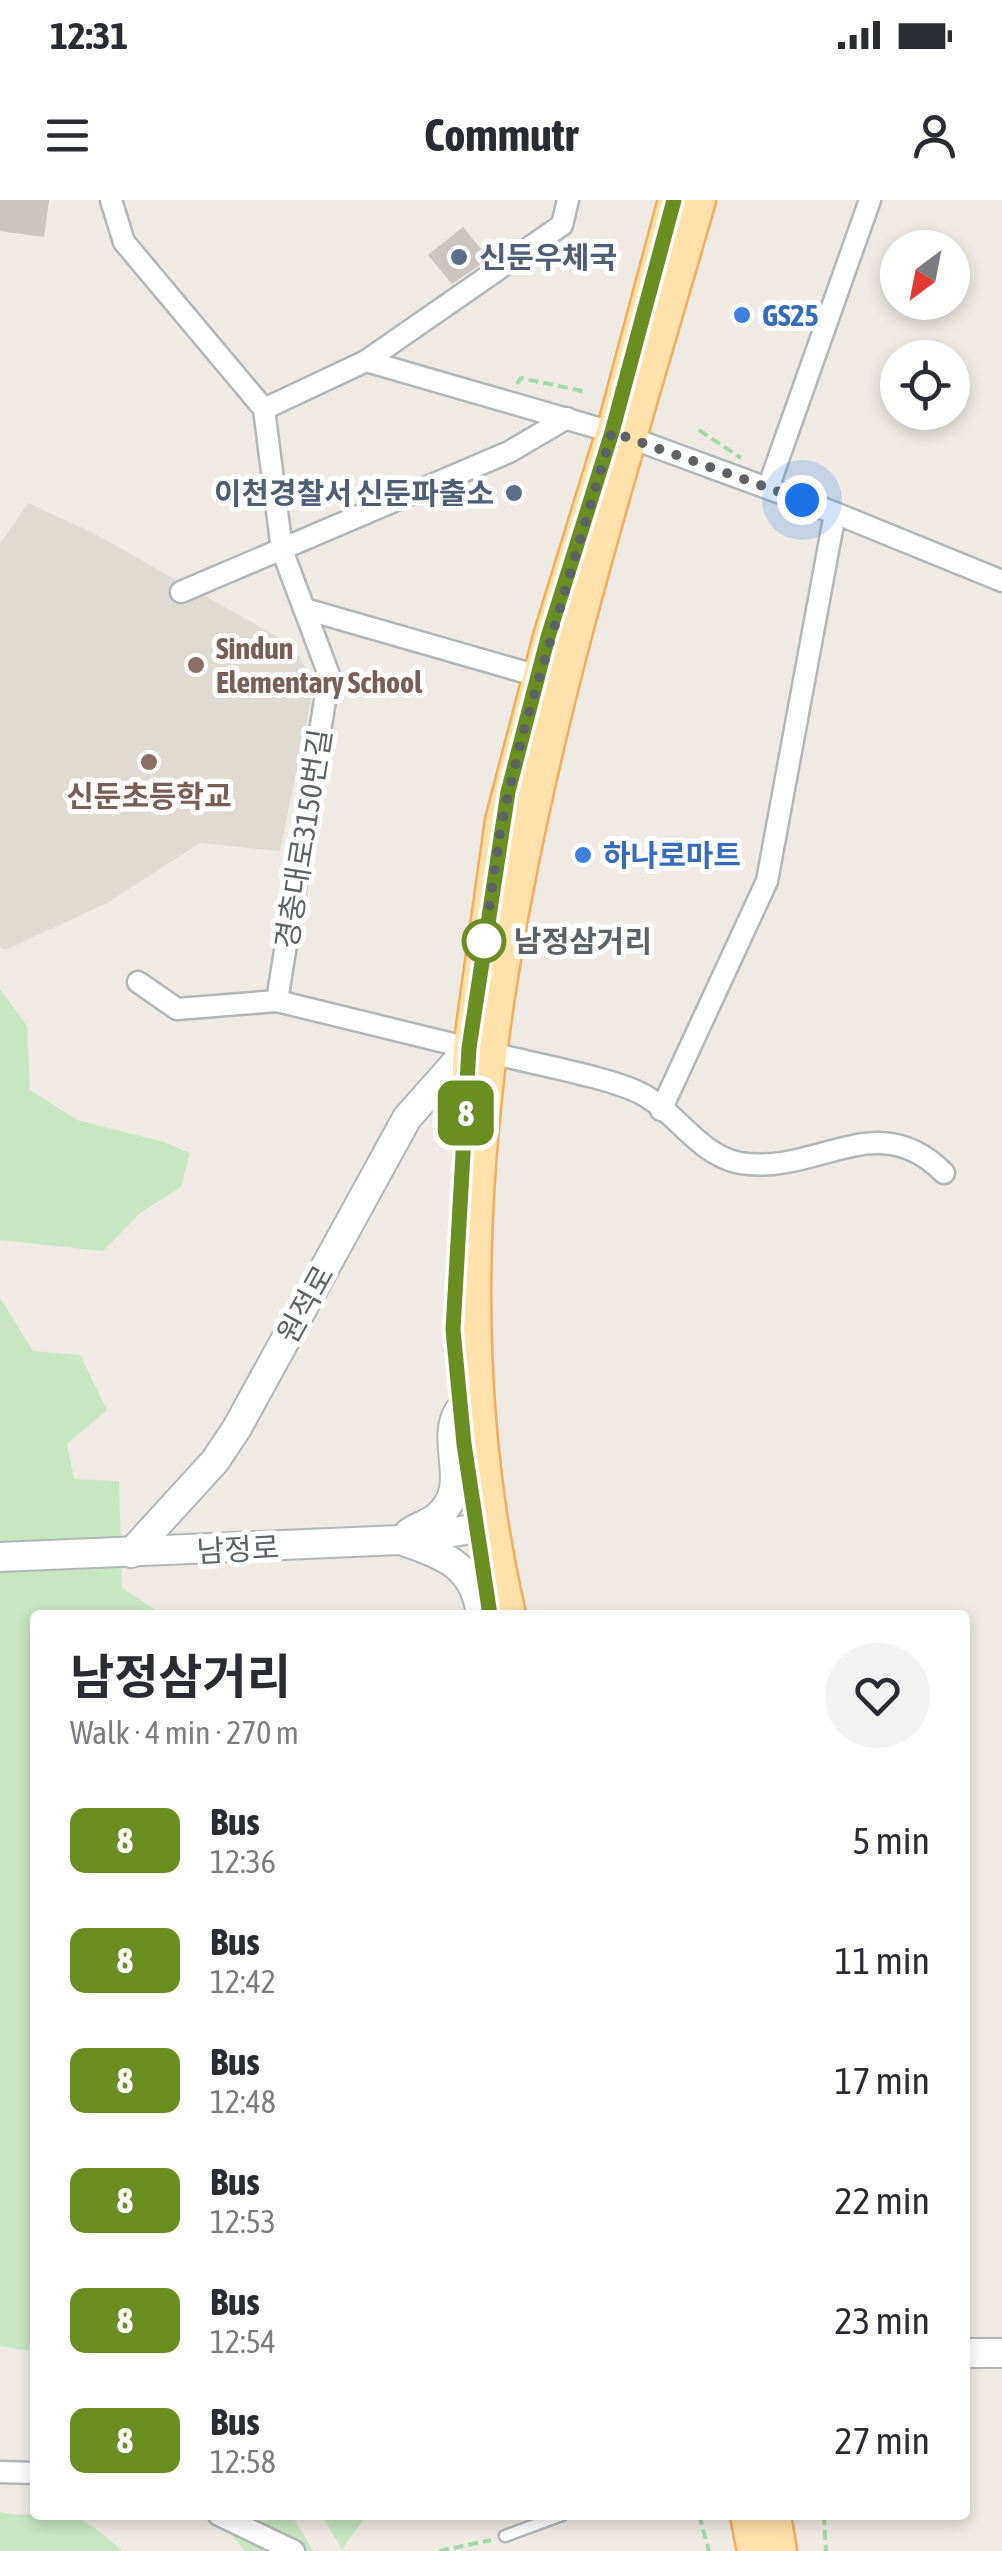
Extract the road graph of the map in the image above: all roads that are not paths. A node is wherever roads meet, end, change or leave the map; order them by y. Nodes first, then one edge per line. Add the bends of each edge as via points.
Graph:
1 (111, 200) edge
2 (568, 200) edge
3 (674, 200) edge
4 (700, 200) edge
5 (870, 200) edge
6 (366, 361) junction
7 (264, 410) junction
8 (567, 418) junction
9 (622, 436) junction
10 (768, 488) junction
11 (835, 513) junction
12 (282, 550) junction
13 (1002, 581) edge
14 (181, 592) dead end
15 (305, 609) junction
16 (538, 676) junction
17 (138, 982) dead end
18 (276, 1000) junction
19 (480, 1050) junction
20 (661, 1110) junction
21 (944, 1173) dead end
22 (460, 1411) junction
23 (484, 1527) junction
24 (400, 1540) junction
25 (131, 1553) junction
26 (4, 1560) edge
27 (480, 1610) edge
28 (490, 1610) edge
29 (509, 1610) edge
30 (970, 2353) edge
31 (1002, 2353) edge
32 (0, 2472) edge
33 (30, 2473) edge
34 (229, 2520) edge
35 (548, 2520) edge
36 (747, 2520) edge
37 (777, 2520) edge
38 (505, 2536) road end
39 (294, 2551) edge
40 (753, 2551) edge
41 (781, 2551) edge

1 - 7 street via 124,242
2 - 6 street via 562,226
3 - 9 main road
4 - 9 main road
5 - 10 street
6 - 7 street
6 - 8 street
7 - 12 street, 경충대로3150번길
8 - 9 street
8 - 12 street via 509,452
9 - 10 street
9 - 16 main road
9 - 19 main road
10 - 11 street
11 - 13 street
11 - 20 street via 766,881
12 - 14 street
12 - 15 street, 경충대로3150번길
15 - 16 street
15 - 18 street, 경충대로3150번길 via 329,675
16 - 19 main road via 502,821
17 - 18 street via 178,1009
18 - 19 street
19 - 20 street via 640,1093
19 - 22 main road via 453,1330
19 - 23 main road via 472,1329
19 - 25 street, 원적로 via 407,1118 215,1461
20 - 21 street via 736,1162 764,1165 883,1142 906,1144
22 - 23 main road
22 - 24 street via 453,1420 457,1484 450,1501
23 - 24 street, 남정로
23 - 28 main road
23 - 29 main road
24 - 25 street, 남정로
24 - 27 street via 462,1566
25 - 26 street, 남정로
30 - 31 street
32 - 33 street
34 - 39 street
35 - 38 lane
36 - 40 main road
37 - 41 main road

